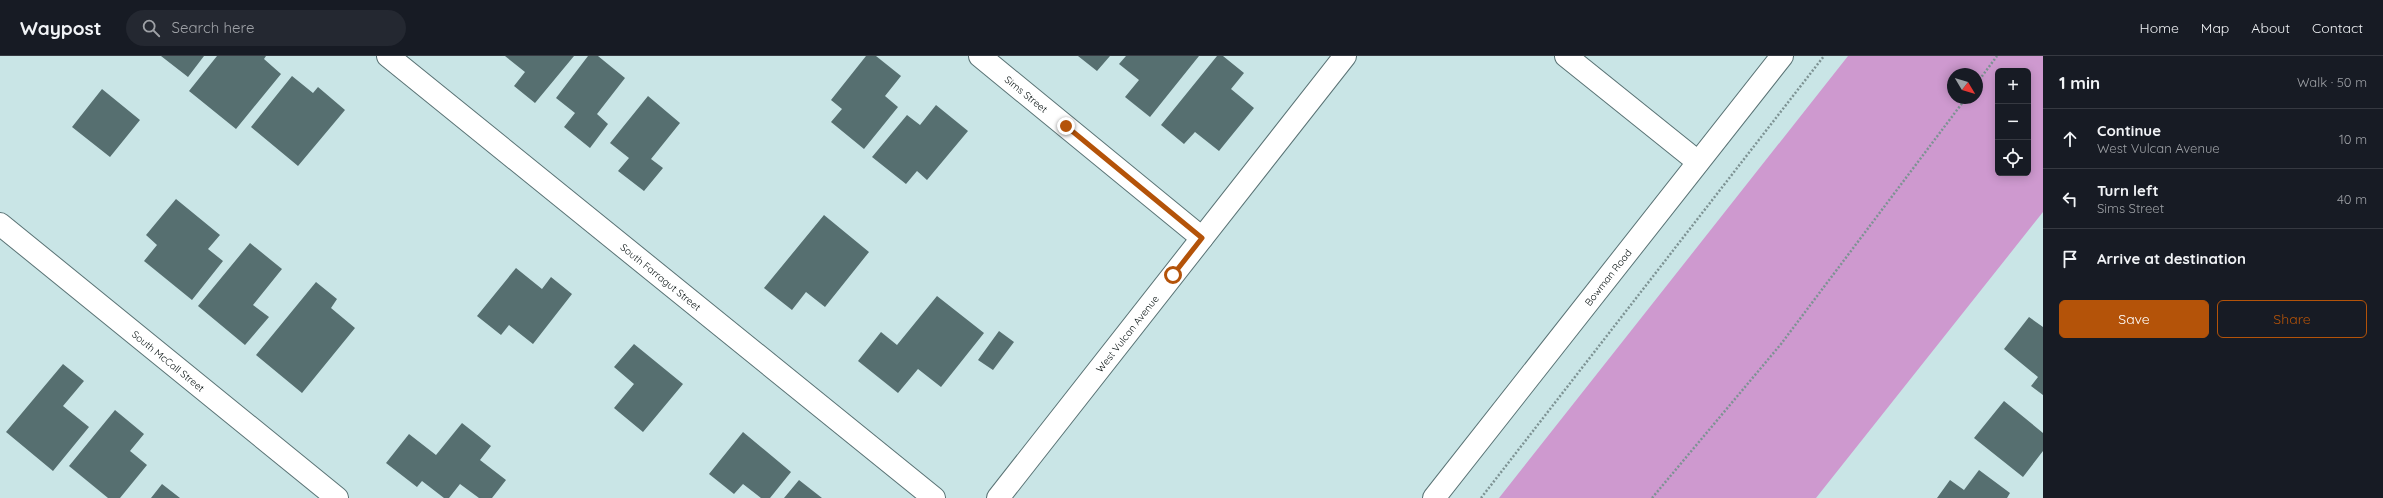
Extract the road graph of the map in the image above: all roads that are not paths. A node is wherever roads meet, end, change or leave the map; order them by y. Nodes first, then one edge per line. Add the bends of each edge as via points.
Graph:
1 (388, 56) edge
2 (980, 56) edge
3 (1345, 56) edge
4 (1566, 56) edge
5 (1782, 56) edge
6 (1698, 162) junction
7 (0, 224) edge
8 (1202, 238) junction
9 (337, 498) edge
10 (934, 498) edge
11 (998, 498) edge
12 (1434, 498) edge

1 - 10 street, South Farragut Street
2 - 8 street, Sims Street
3 - 8 street, West Vulcan Avenue
4 - 6 street
5 - 6 street, Bowman Road
6 - 12 street, Bowman Road
7 - 9 street, South McCall Street
8 - 11 street, West Vulcan Avenue

